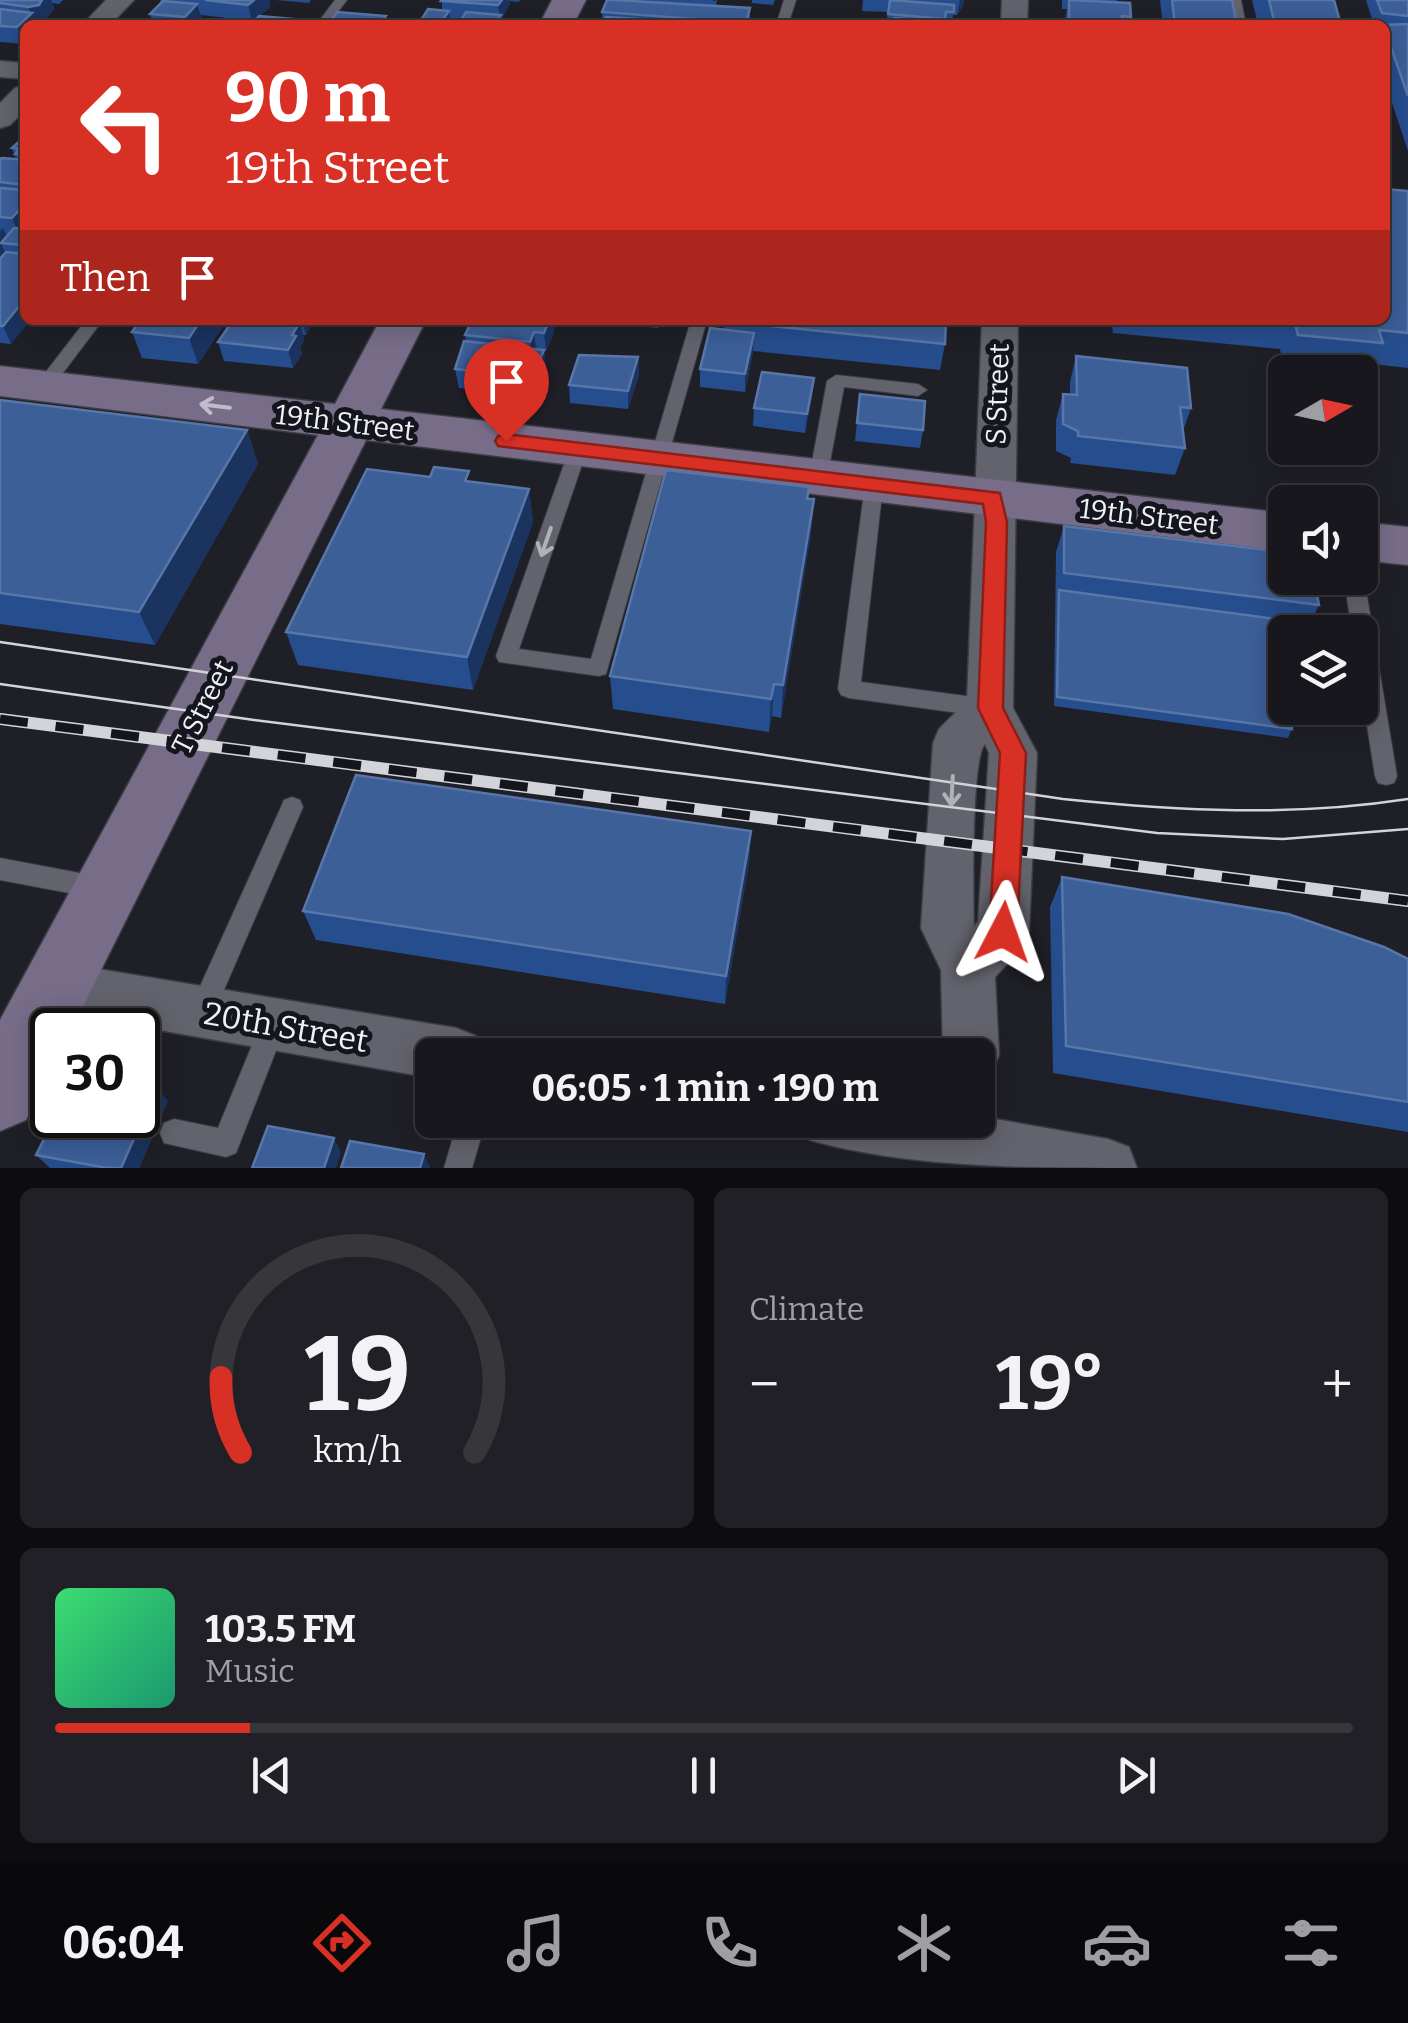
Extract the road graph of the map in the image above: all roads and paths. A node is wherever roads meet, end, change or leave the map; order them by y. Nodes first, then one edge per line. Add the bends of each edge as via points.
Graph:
1 (121, 0) edge
2 (341, 0) edge
3 (101, 20) edge
4 (326, 20) edge
5 (20, 99) edge
6 (0, 119) edge
7 (89, 325) edge
8 (400, 325) edge
9 (697, 325) edge
10 (1000, 325) edge
11 (22, 384) edge
12 (918, 390) dead end
13 (350, 422) junction
14 (578, 450) junction
15 (659, 460) junction
16 (818, 478) junction
17 (874, 484) junction
18 (993, 498) junction
19 (1268, 530) edge
20 (1378, 543) edge
21 (1408, 546) edge
22 (1357, 595) edge
23 (990, 708) junction
24 (1386, 776) dead end
25 (292, 808) dead end
26 (0, 868) edge
27 (108, 889) junction
28 (56, 987) junction
29 (202, 1013) junction
30 (272, 1025) junction
31 (970, 1038) edge
32 (415, 1048) edge
33 (8, 1063) edge
34 (174, 1134) dead end
35 (467, 1138) edge
36 (936, 1138) edge
37 (972, 1144) edge
38 (458, 1168) edge
39 (1108, 1168) edge

1 - 3 street
2 - 4 lane
5 - 6 street
7 - 11 lane
8 - 13 main road, T Street
9 - 15 lane
10 - 18 street, S Street
13 -> 11 main road, 19th Street
12 - 16 lane via 836,381
13 - 14 main road, 19th Street
13 - 27 main road, T Street
14 - 15 main road, 19th Street
14 -> 15 lane via 506,656 599,668
15 - 16 main road, 19th Street
16 - 17 main road, 19th Street
17 - 18 main road, 19th Street
17 - 23 lane via 849,689
18 - 19 main road, 19th Street
18 - 23 street, S Street
20 - 21 main road
22 - 24 lane
23 - 31 street, S Street via 1013,753 1003,932 968,968
25 - 29 lane
26 - 27 lane
27 - 28 main road, T Street
28 - 29 street, 20th Street
28 - 33 main road, T Street
29 - 30 street, 20th Street
30 - 32 street, 20th Street
30 - 34 lane via 226,1143
35 - 38 lane
36 - 37 street
37 - 39 street

